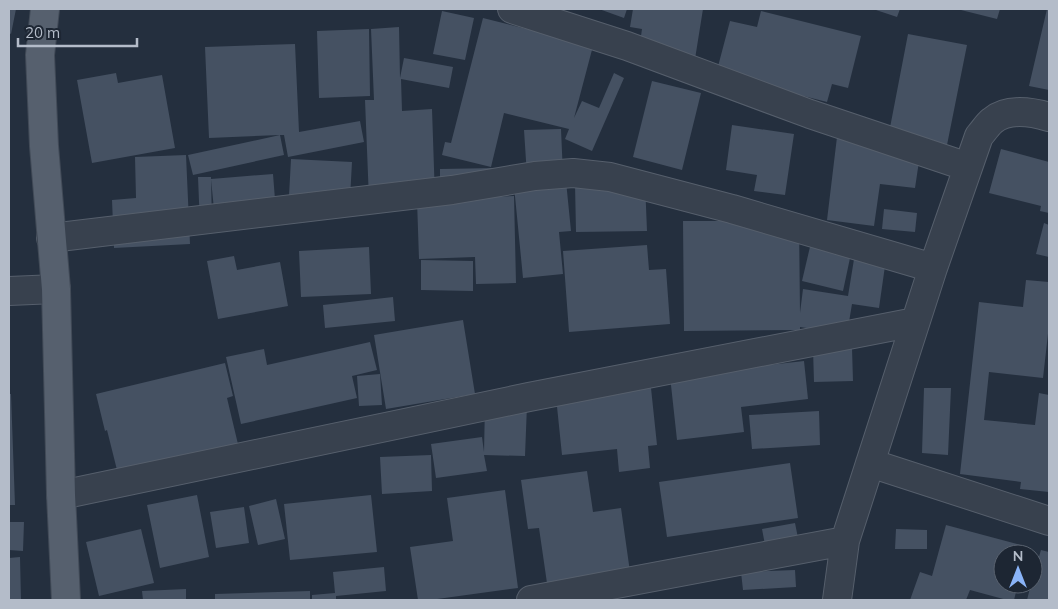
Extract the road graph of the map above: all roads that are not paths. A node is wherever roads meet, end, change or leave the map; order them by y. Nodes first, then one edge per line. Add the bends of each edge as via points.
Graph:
1 (45, 9) edge
2 (512, 9) edge
3 (1049, 117) edge
4 (968, 167) junction
5 (51, 238) junction
6 (933, 268) junction
7 (56, 289) junction
8 (9, 291) edge
9 (915, 322) junction
10 (870, 463) junction
11 (61, 495) junction
12 (1049, 521) edge
13 (845, 541) junction
14 (66, 600) edge
15 (530, 600) edge
16 (837, 600) edge

1 - 5 main road via 40,55
2 - 4 street via 627,46 810,114
3 - 4 street via 1014,111 992,120 979,136
4 - 6 street
5 - 6 street via 573,173 610,176
5 - 7 main road
6 - 9 street
7 - 8 street
7 - 11 main road
9 - 10 street
9 - 11 street
10 - 12 street
10 - 13 street
11 - 14 main road
13 - 15 street
13 - 16 street

